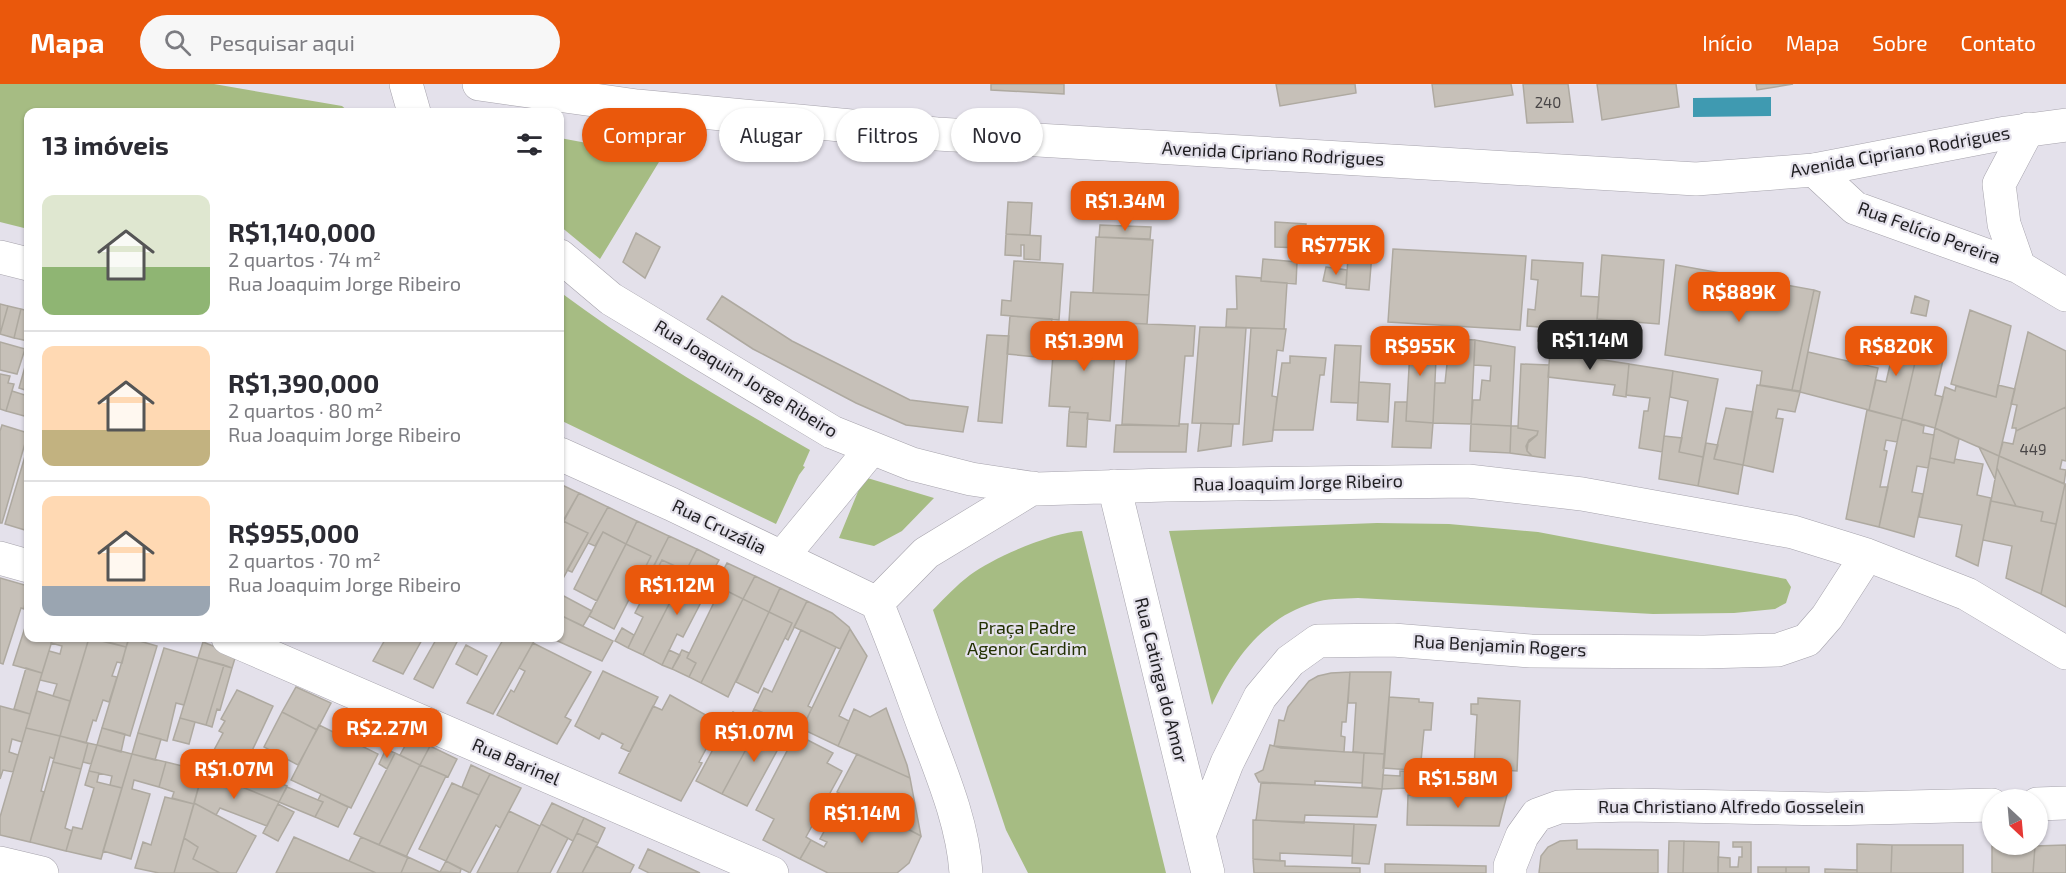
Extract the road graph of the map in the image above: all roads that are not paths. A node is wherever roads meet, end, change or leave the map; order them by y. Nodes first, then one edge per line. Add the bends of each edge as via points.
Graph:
1 (406, 84) edge
2 (479, 84) edge
3 (413, 108) edge
4 (2066, 125) edge
5 (2028, 129) junction
6 (1814, 170) junction
7 (0, 256) edge
8 (564, 259) edge
9 (24, 263) edge
10 (2019, 267) junction
11 (2066, 295) edge
12 (872, 448) junction
13 (564, 456) edge
14 (1114, 486) junction
15 (1033, 488) junction
16 (1867, 555) junction
17 (782, 557) junction
18 (0, 558) edge
19 (24, 565) edge
20 (877, 603) junction
21 (237, 642) edge
22 (2066, 653) edge
23 (2066, 803) edge
24 (2048, 804) edge
25 (1982, 805) edge
26 (1198, 835) junction
27 (772, 873) edge
28 (966, 873) edge
29 (1208, 873) edge
30 (1510, 873) edge

1 - 3 street
2 - 6 street, Avenida Cipriano Rodrigues via 637,106 938,134 1696,179
4 - 5 street, Avenida Cipriano Rodrigues
5 - 6 street, Avenida Cipriano Rodrigues
5 - 10 street, Rua Felício Pereira via 1999,184 2004,224
6 - 10 street, Rua Felício Pereira via 1855,208
7 - 9 street
8 - 12 street, Rua Joaquim Jorge Ribeiro via 611,299 832,432
10 - 11 street, Rua Felício Pereira
12 - 15 street, Rua Joaquim Jorge Ribeiro via 912,464 971,479
12 - 17 street
13 - 17 street, Rua Cruzália
14 - 15 street, Rua Joaquim Jorge Ribeiro
14 - 16 street, Rua Joaquim Jorge Ribeiro via 1468,481 1582,494 1793,532
14 - 26 street, Rua Catinga do Amor
15 - 20 street via 926,553
16 - 22 street, Rua Joaquim Jorge Ribeiro via 1967,594
16 - 26 street, Rua Benjamin Rogers via 1827,617 1807,640 1778,650 1531,651 1393,640 1317,641 1290,661 1260,697 1227,763
17 - 20 street, Rua Cruzália
18 - 19 street
20 - 28 street via 950,795
21 - 27 street, Rua Barinel
23 - 24 street
25 - 30 street, Rua Christiano Alfredo Gosselein via 1828,809 1558,807 1537,815 1522,836
26 - 29 street, Rua Catinga do Amor

